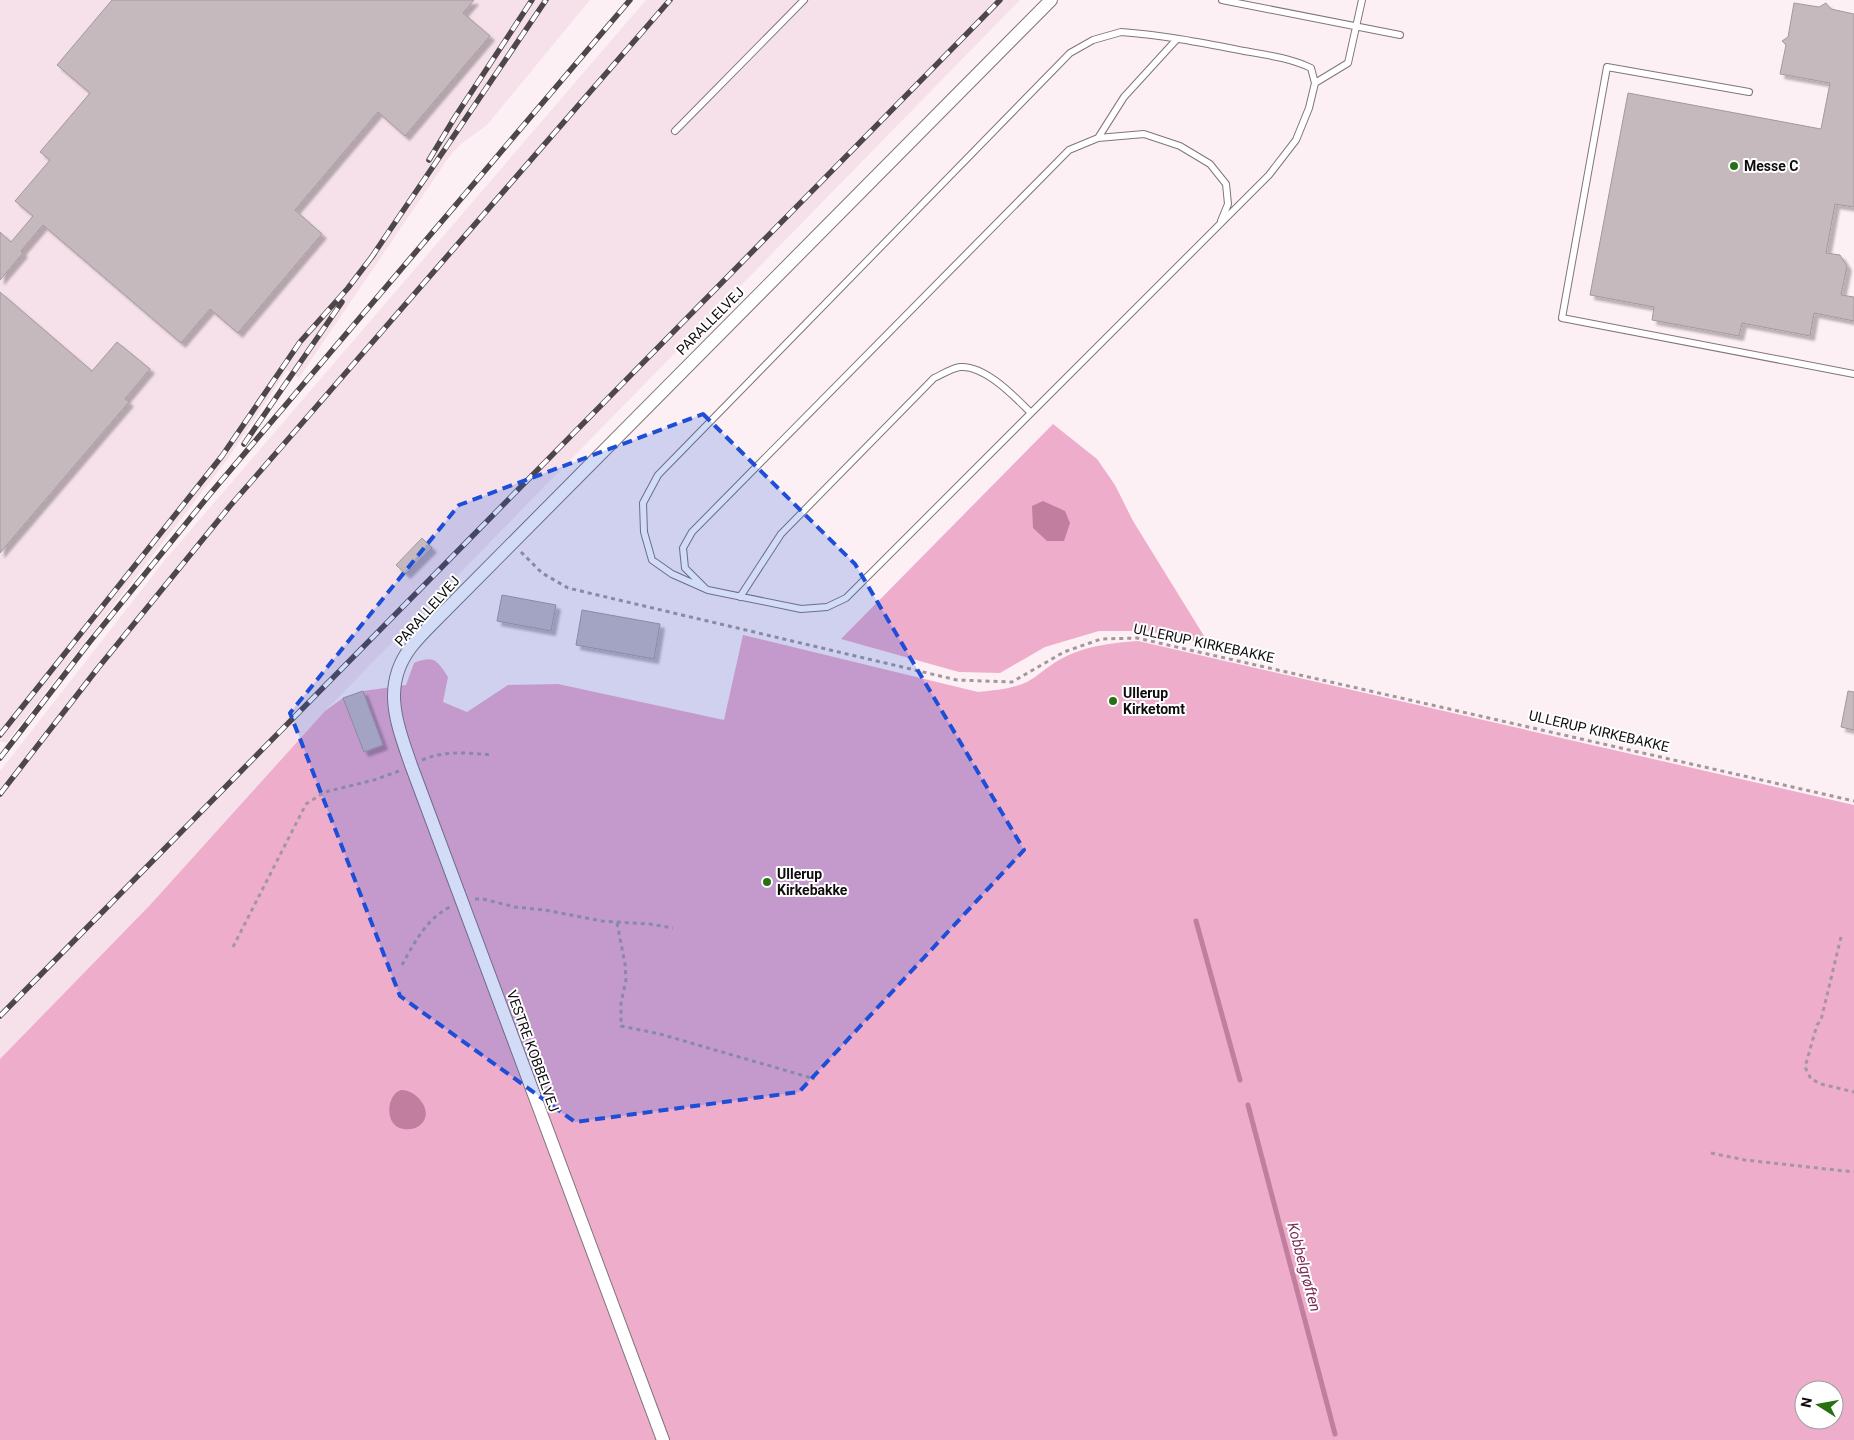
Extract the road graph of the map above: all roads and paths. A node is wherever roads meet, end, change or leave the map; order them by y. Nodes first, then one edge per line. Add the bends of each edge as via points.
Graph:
1 (804, 0) edge
2 (1051, 0) edge
3 (1222, 0) edge
4 (1362, 0) edge
5 (1357, 26) junction
6 (1400, 35) dead end
7 (1177, 39) junction
8 (1315, 84) junction
9 (1749, 92) dead end
10 (674, 131) dead end
11 (1098, 138) junction
12 (1219, 225) junction
13 (1854, 374) edge
14 (1031, 413) junction
15 (512, 543) junction
16 (708, 590) junction
17 (740, 597) junction
18 (398, 670) joint
19 (493, 755) dead end
20 (411, 765) junction
21 (1854, 801) edge
22 (462, 902) junction
23 (617, 923) junction
24 (673, 928) dead end
25 (1841, 937) dead end
26 (233, 947) dead end
27 (402, 965) dead end
28 (815, 1079) dead end
29 (1854, 1092) edge
30 (1711, 1153) dead end
31 (1854, 1172) edge
32 (663, 1440) edge

1 - 10 lane
2 - 15 street, PARALLELVEJ
3 - 5 lane
4 - 5 lane
5 - 6 lane
5 - 8 lane via 1348,63
7 - 8 lane via 1297,61 1311,68
7 - 11 lane via 1124,97
7 - 16 lane via 1121,32 1093,40 1070,53 658,475 642,503 644,532 652,560 672,574
8 - 12 lane via 1296,140 1269,175
9 - 13 lane via 1607,67 1562,318
11 - 12 lane via 1144,134 1180,146 1210,164 1226,184 1228,204
11 - 16 lane via 1069,150 692,532 683,548 685,568
12 - 14 lane
14 - 17 lane via 846,598 827,607 801,609
14 - 17 lane via 982,371 959,367 934,378 780,534
15 - 18 street, PARALLELVEJ via 415,642
15 - 21 path, ULLERUP KIRKEBAKKE via 542,573 568,588 957,680 1012,682 1074,648 1101,639 1137,638
16 - 17 lane
18 - 20 street, VESTRE KOBBELVEJ via 394,707
19 - 20 path via 452,752
20 - 22 street, VESTRE KOBBELVEJ
20 - 26 path via 374,780 325,792 310,800
22 - 23 path via 483,899
22 - 27 path via 431,920
22 - 32 street, VESTRE KOBBELVEJ
23 - 24 path
23 - 28 path via 626,980 621,1026 660,1034
25 - 29 path via 1821,1020 1805,1067 1811,1079
30 - 31 path

